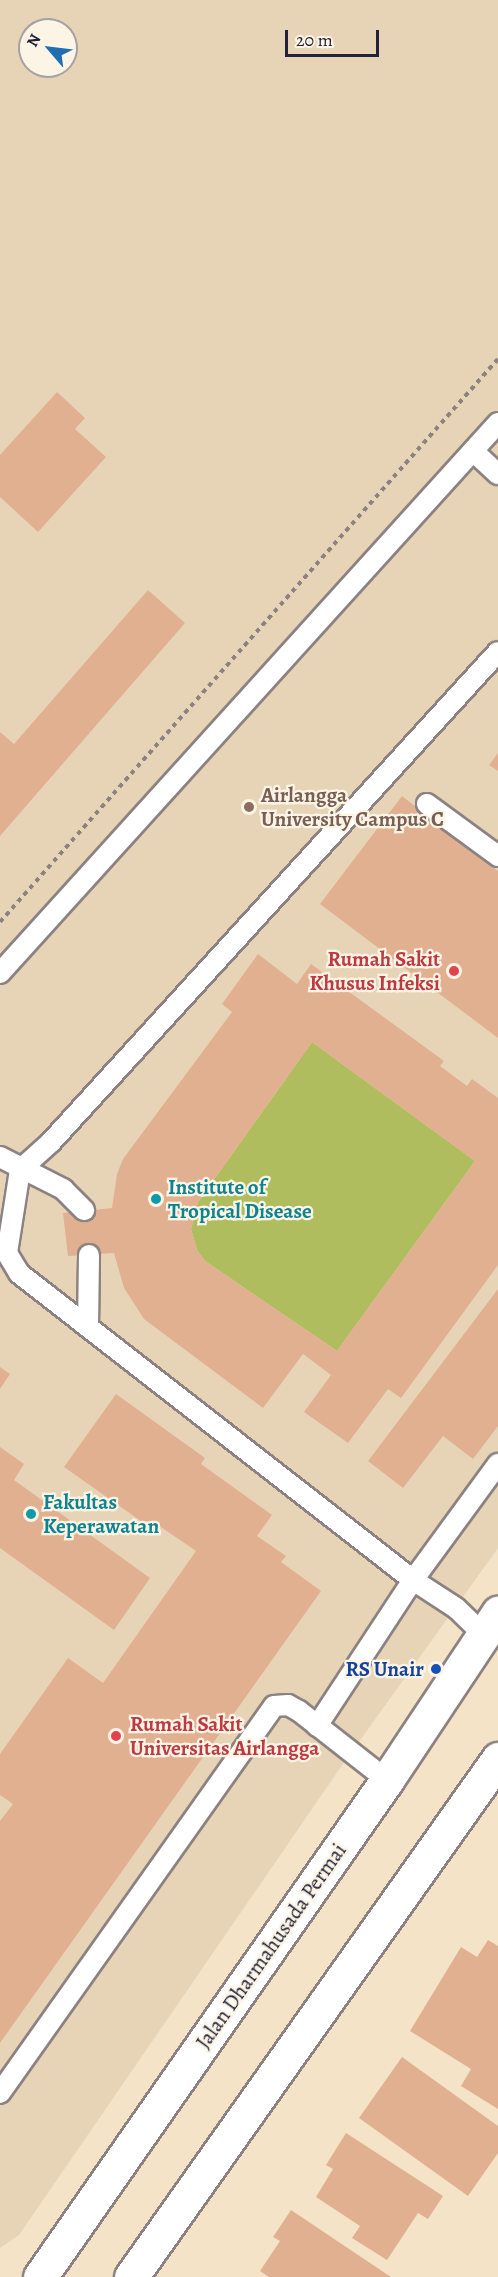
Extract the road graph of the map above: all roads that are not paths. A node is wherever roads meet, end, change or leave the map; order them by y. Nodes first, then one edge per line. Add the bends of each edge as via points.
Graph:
1 (498, 423) edge
2 (473, 451) junction
3 (498, 474) edge
4 (498, 652) edge
5 (427, 804) dead end
6 (498, 856) edge
7 (0, 973) edge
8 (0, 1157) edge
9 (20, 1170) junction
10 (84, 1210) dead end
11 (89, 1255) dead end
12 (87, 1327) junction
13 (498, 1464) edge
14 (413, 1580) junction
15 (490, 1624) edge
16 (316, 1726) junction
17 (498, 1759) edge
18 (387, 1780) junction
19 (0, 2093) edge
20 (40, 2277) edge
21 (131, 2277) edge

1 - 2 lane
2 - 3 lane
2 - 7 lane
4 - 9 lane via 51,1142
5 - 6 lane
8 - 9 lane
9 - 10 lane via 63,1189
9 - 12 lane via 7,1253 19,1273
11 - 12 lane
12 - 14 lane
13 - 14 lane
14 - 15 lane
14 - 16 lane
15 - 18 street, Jalan Dharmahusada Permai
16 - 18 lane
16 - 19 lane via 288,1705 274,1706
17 - 21 street
18 - 20 street, Jalan Dharmahusada Permai

